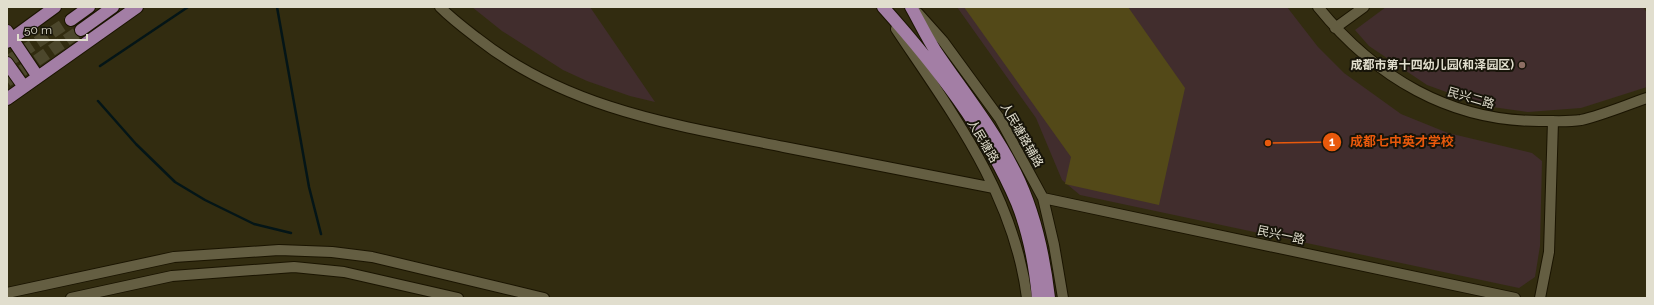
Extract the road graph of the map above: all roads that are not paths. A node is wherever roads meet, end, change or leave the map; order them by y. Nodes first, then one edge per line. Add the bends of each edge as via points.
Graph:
1 (55, 7) edge
2 (89, 7) edge
3 (113, 7) edge
4 (137, 7) edge
5 (440, 7) edge
6 (883, 7) edge
7 (912, 7) edge
8 (1318, 7) edge
9 (1364, 7) edge
10 (71, 20) tunnel mouth
11 (1335, 28) junction
12 (81, 30) tunnel mouth
13 (9, 37) edge
14 (7, 63) edge
15 (38, 77) junction
16 (24, 87) junction
17 (1647, 98) edge
18 (7, 99) edge
19 (1552, 121) junction
20 (994, 188) junction
21 (1043, 198) junction
22 (7, 294) edge
23 (72, 298) edge
24 (458, 298) edge
25 (544, 298) edge
26 (1027, 298) edge
27 (1038, 298) edge
28 (1049, 298) edge
29 (1063, 298) edge
30 (1515, 298) edge
31 (1540, 298) edge

1 - 13 main road
2 - 10 main road
3 - 12 main road
4 - 15 main road
5 - 20 street via 494,52 541,80 593,103 621,112 726,135
6 - 20 street via 972,143
6 - 27 main road, 人民塘路 via 920,48 968,116 1006,179 1026,231
7 - 21 street, 人民塘路辅路 via 943,41 1000,119
7 - 28 main road, 人民塘路 via 934,48 986,122 1015,172 1038,232
8 - 11 street, 民兴二路
9 - 11 street
11 - 19 street, 民兴二路 via 1373,63 1406,86 1437,102 1499,119
13 - 15 main road
14 - 16 main road
15 - 16 main road
16 - 18 main road
17 - 19 street, 民兴二路 via 1580,120
19 - 31 street via 1549,252
20 - 26 street via 1007,215 1024,273
21 - 29 street, 人民塘路辅路
21 - 30 street, 民兴一路
22 - 25 street via 174,256 279,250 372,257
23 - 24 street via 172,276 294,267 344,272

